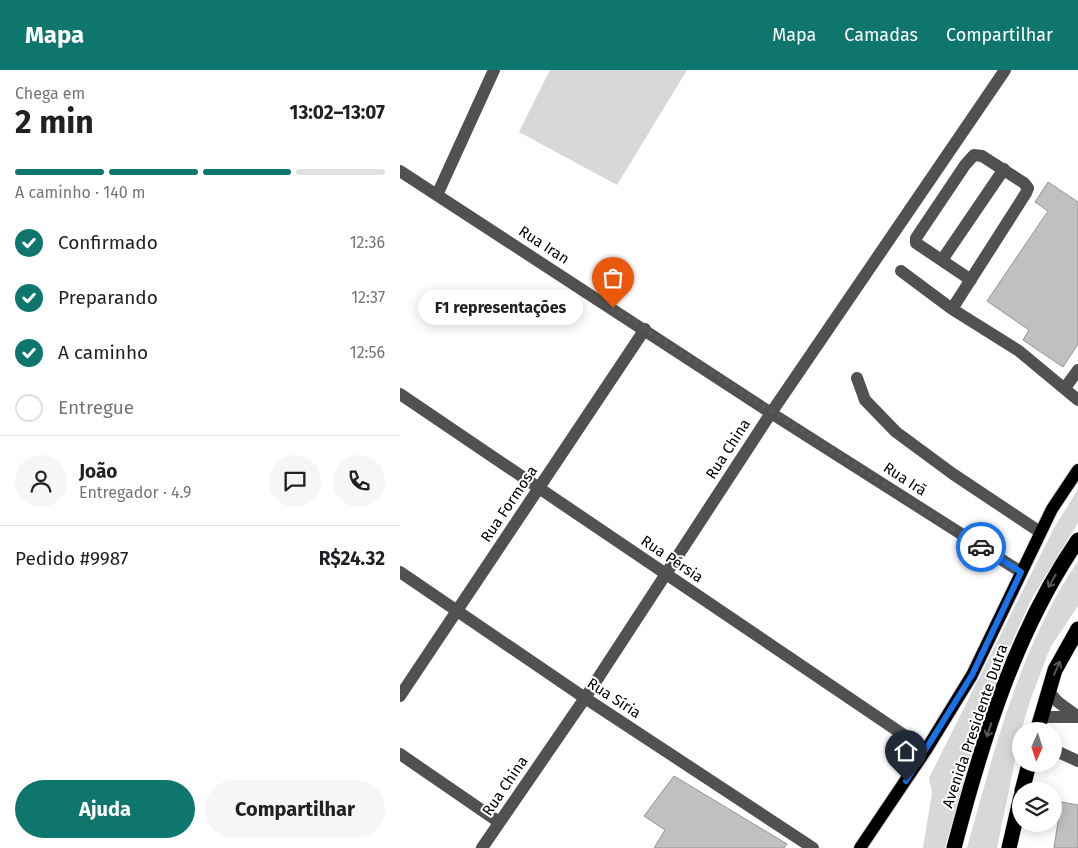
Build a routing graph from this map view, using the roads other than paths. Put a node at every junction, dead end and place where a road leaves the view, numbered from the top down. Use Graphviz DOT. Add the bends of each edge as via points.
graph roads {
  1 [pos="494,70"];
  2 [pos="1006,70"];
  3 [pos="1004,169"];
  4 [pos="400,171"];
  5 [pos="437,195"];
  6 [pos="942,260"];
  7 [pos="901,271"];
  8 [pos="971,280"];
  9 [pos="952,309"];
  10 [pos="645,329"];
  11 [pos="1078,370"];
  12 [pos="857,378"];
  13 [pos="1065,388"];
  14 [pos="400,394"];
  15 [pos="1078,400"];
  16 [pos="771,413"];
  17 [pos="1078,470"];
  18 [pos="540,488"];
  19 [pos="1040,532"];
  20 [pos="1078,540"];
  21 [pos="400,572"];
  22 [pos="1021,572"];
  23 [pos="665,575"];
  24 [pos="456,611"];
  25 [pos="1078,629"];
  26 [pos="1048,691"];
  27 [pos="400,696"];
  28 [pos="585,698"];
  29 [pos="1078,717"];
  30 [pos="1040,722"];
  31 [pos="1050,722"];
  32 [pos="926,750"];
  33 [pos="400,754"];
  34 [pos="1062,754"];
  35 [pos="1078,761"];
  36 [pos="499,822"];
  37 [pos="1013,832"];
  38 [pos="863,846"];
  39 [pos="482,848"];
  40 [pos="813,848"];
  41 [pos="954,848"];
  42 [pos="1009,848"];
  1 -- 5 [label="street"];
  2 -- 16 [label="street, Rua China"];
  3 -- 6 [label="street"];
  3 -- 6 [label="street" via="988,158 974,156 964,165 920,229 916,243"];
  3 -- 8 [label="street" via="1027,184 1028,188"];
  4 -- 5 [label="street, Rua Iran"];
  5 -- 10 [label="street, Rua Iran"];
  6 -- 8 [label="street"];
  7 -- 9 [label="street"];
  8 -- 9 [label="street"];
  9 -- 13 [label="street" via="1019,352"];
  10 -- 16 [label="street, Rua Iran"];
  10 -- 18 [label="street, Rua Formosa"];
  11 -- 13 [label="street"];
  12 -- 19 [label="street" via="865,400 896,432"];
  13 -- 15 [label="street"];
  14 -- 18 [label="street, Rua Pérsia"];
  16 -- 22 [label="street, Rua Irã"];
  16 -- 23 [label="street, Rua China"];
  17 -- 19 [label="main road"];
  18 -- 23 [label="street, Rua Pérsia"];
  18 -- 24 [label="street, Rua Formosa"];
  19 -- 22 [label="main road"];
  20 -- 41 [label="highway, Avenida Presidente Dutra, one-way" via="1040,601 1005,682 972,778"];
  21 -- 24 [label="street, Rua Síria"];
  22 -- 32 [label="main road" via="972,675"];
  23 -- 28 [label="street, Rua China"];
  23 -- 32 [label="street, Rua Pérsia"];
  24 -- 27 [label="street, Rua Formosa"];
  24 -- 28 [label="street, Rua Síria"];
  26 -- 25 [label="highway, one-way" via="1055,670"];
  26 -- 29 [label="street"];
  26 -- 30 [label="highway"];
  28 -- 36 [label="street, Rua China"];
  28 -- 40 [label="street, Rua Síria"];
  29 -- 31 [label="street"];
  32 -- 38 [label="main road"];
  33 -- 36 [label="street"];
  34 -- 35 [label="street"];
  36 -- 39 [label="street, Rua China"];
  37 -- 42 [label="highway"];
}
